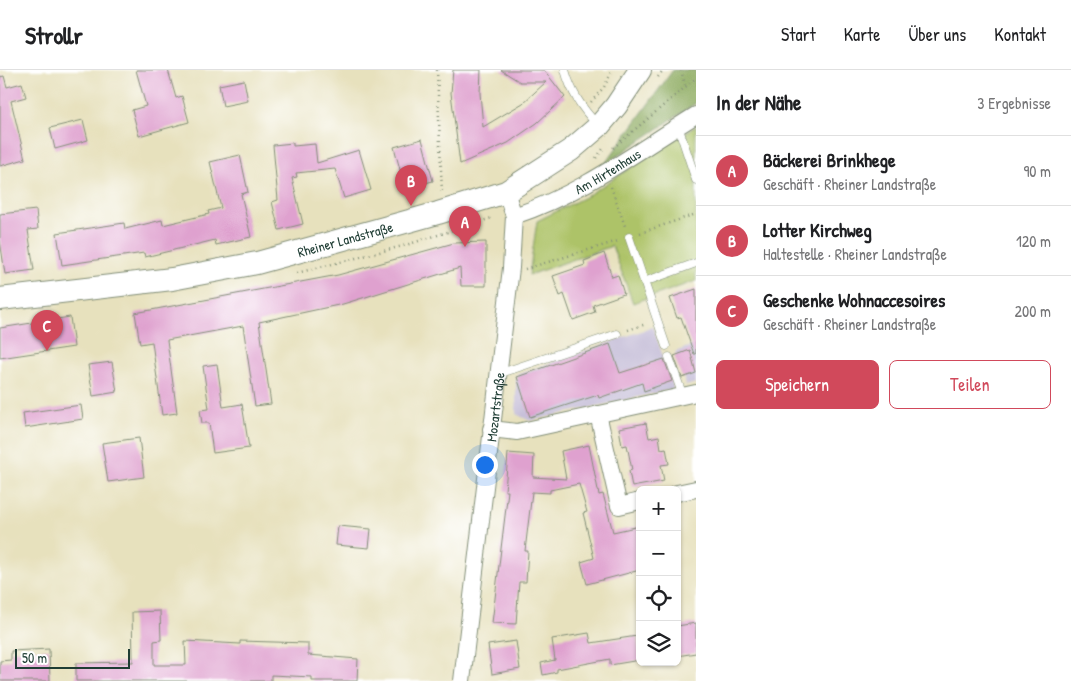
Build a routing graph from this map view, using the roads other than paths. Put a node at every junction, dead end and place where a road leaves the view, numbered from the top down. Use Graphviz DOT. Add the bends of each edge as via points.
graph roads {
  1 [pos="564,70"];
  2 [pos="640,70"];
  3 [pos="696,115"];
  4 [pos="591,118"];
  5 [pos="678,126"];
  6 [pos="696,180"];
  7 [pos="506,192"];
  8 [pos="514,216"];
  9 [pos="629,237"];
  10 [pos="696,263"];
  11 [pos="644,282"];
  12 [pos="0,299"];
  13 [pos="617,334"];
  14 [pos="666,346"];
  15 [pos="669,357"];
  16 [pos="498,374"];
  17 [pos="689,395"];
  18 [pos="598,414"];
  19 [pos="491,429"];
  20 [pos="696,489"];
  21 [pos="681,492"];
  22 [pos="636,502"];
  23 [pos="462,681"];
  1 -- 4 [label="lane" via="569,85"];
  2 -- 4 [label="street, Rheiner Landstraße" via="616,106"];
  3 -- 5 [label="street, Am Hirtenhaus"];
  4 -- 7 [label="street, Rheiner Landstraße" via="571,150"];
  5 -- 6 [label="lane"];
  5 -- 8 [label="street, Am Hirtenhaus" via="606,174 548,205"];
  7 -- 8 [label="street, Mozartstraße"];
  7 -- 12 [label="street, Rheiner Landstraße" via="257,263 172,279"];
  8 -- 16 [label="street, Mozartstraße"];
  9 -- 11 [label="lane"];
  10 -- 11 [label="lane"];
  11 -- 14 [label="lane"];
  13 -- 16 [label="lane"];
  15 -- 17 [label="lane"];
  16 -- 19 [label="street, Mozartstraße"];
  17 -- 18 [label="street"];
  18 -- 19 [label="street" via="517,432"];
  18 -- 22 [label="street" via="619,506"];
  19 -- 23 [label="street, Mozartstraße"];
  20 -- 21 [label="street"];
}
